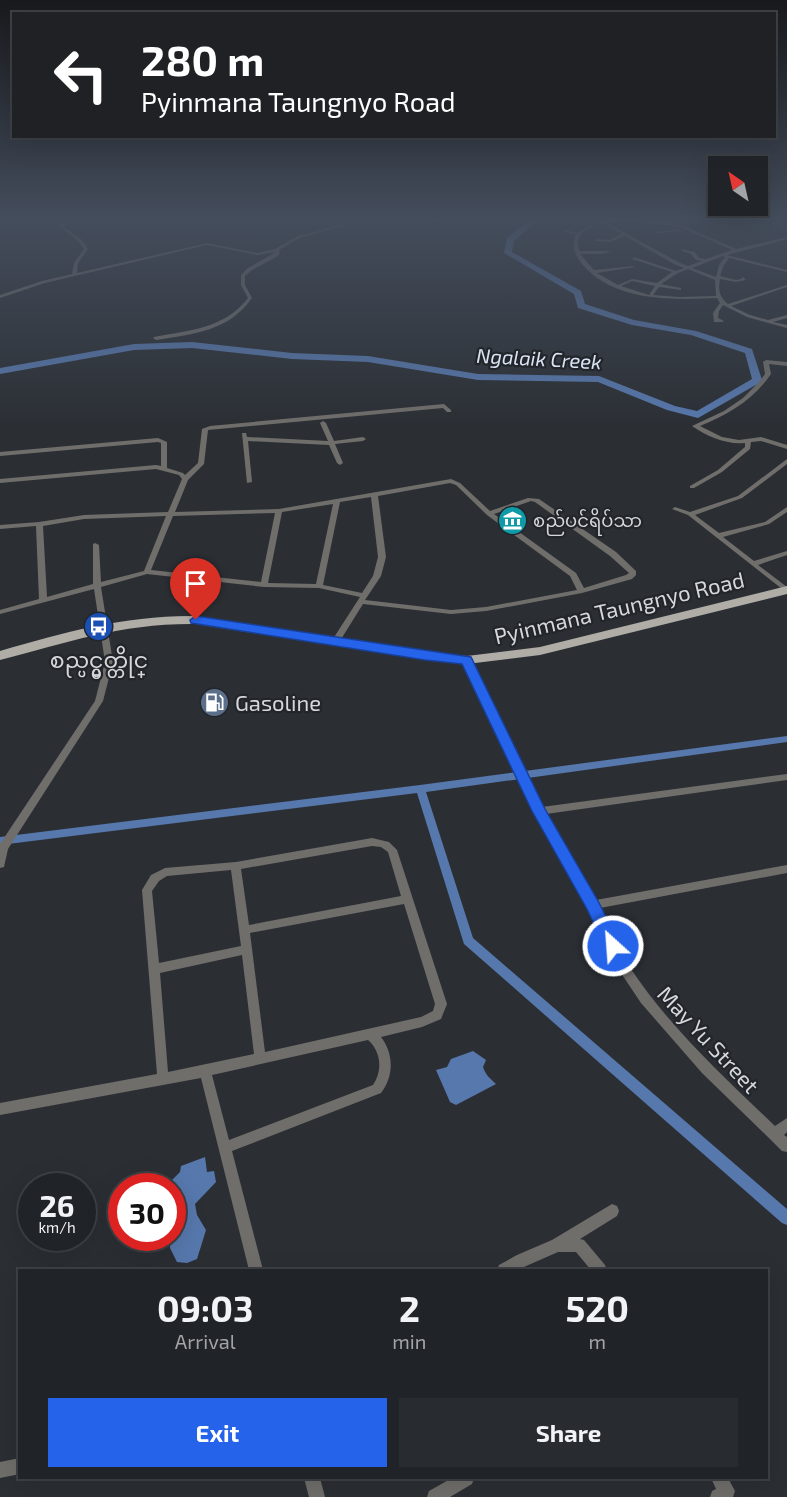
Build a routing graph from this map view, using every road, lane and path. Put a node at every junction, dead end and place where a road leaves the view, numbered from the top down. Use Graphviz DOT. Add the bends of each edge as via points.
graph roads {
  1 [pos="27,289"];
  2 [pos="245,289"];
  3 [pos="627,289"];
  4 [pos="655,289"];
  5 [pos="718,289"];
  6 [pos="776,289"];
  7 [pos="650,296"];
  8 [pos="0,297"];
  9 [pos="718,297"];
  10 [pos="725,304"];
  11 [pos="787,315"];
  12 [pos="722,321"];
  13 [pos="768,321"];
  14 [pos="787,327"];
  15 [pos="156,338"];
  16 [pos="787,364"];
  17 [pos="449,411"];
  18 [pos="323,423"];
  19 [pos="243,425"];
  20 [pos="245,439"];
  21 [pos="363,439"];
  22 [pos="748,442"];
  23 [pos="331,443"];
  24 [pos="787,447"];
  25 [pos="0,454"];
  26 [pos="787,461"];
  27 [pos="340,463"];
  28 [pos="164,469"];
  29 [pos="185,479"];
  30 [pos="0,481"];
  31 [pos="249,482"];
  32 [pos="692,487"];
  33 [pos="374,494"];
  34 [pos="337,501"];
  35 [pos="675,509"];
  36 [pos="787,509"];
  37 [pos="279,511"];
  38 [pos="173,514"];
  39 [pos="489,514"];
  40 [pos="690,514"];
  41 [pos="39,524"];
  42 [pos="0,527"];
  43 [pos="717,536"];
  44 [pos="95,545"];
  45 [pos="787,553"];
  46 [pos="753,564"];
  47 [pos="147,572"];
  48 [pos="264,585"];
  49 [pos="97,586"];
  50 [pos="320,586"];
  51 [pos="787,590"];
  52 [pos="582,591"];
  53 [pos="363,599"];
  54 [pos="43,601"];
  55 [pos="0,612"];
  56 [pos="102,626"];
  57 [pos="335,642"];
  58 [pos="0,656"];
  59 [pos="467,660"];
  60 [pos="787,777"];
  61 [pos="539,811"];
  62 [pos="0,864"];
  63 [pos="236,866"];
  64 [pos="787,869"];
  65 [pos="408,898"];
  66 [pos="593,906"];
  67 [pos="244,930"];
  68 [pos="247,949"];
  69 [pos="153,969"];
  70 [pos="370,1034"];
  71 [pos="260,1058"];
  72 [pos="205,1071"];
  73 [pos="163,1079"];
  74 [pos="0,1109"];
  75 [pos="787,1124"];
  76 [pos="774,1136"];
  77 [pos="787,1146"];
  78 [pos="224,1148"];
  79 [pos="612,1211"];
  80 [pos="558,1245"];
  81 [pos="256,1269"];
  82 [pos="506,1269"];
  83 [pos="599,1269"];
  84 [pos="18,1466"];
  85 [pos="0,1470"];
  86 [pos="312,1479"];
  87 [pos="464,1479"];
  88 [pos="317,1497"];
  89 [pos="435,1497"];
  1 -- 8 [label="street"];
  2 -- 15 [label="street" via="250,298 228,320"];
  3 -- 7 [label="street"];
  4 -- 7 [label="street"];
  5 -- 9 [label="street"];
  6 -- 10 [label="street"];
  7 -- 9 [label="street"];
  9 -- 10 [label="street"];
  10 -- 12 [label="street" via="718,306 714,317"];
  10 -- 13 [label="street"];
  11 -- 13 [label="street"];
  13 -- 14 [label="street"];
  16 -- 22 [label="street" via="766,362 768,374 761,387 716,418 695,426 720,438"];
  17 -- 19 [label="street" via="444,406"];
  18 -- 23 [label="street"];
  19 -- 20 [label="street"];
  19 -- 29 [label="street" via="205,429 201,464"];
  20 -- 23 [label="street"];
  20 -- 31 [label="street"];
  21 -- 23 [label="street"];
  22 -- 24 [label="street" via="760,439"];
  22 -- 32 [label="street" via="748,448 720,471"];
  23 -- 27 [label="street"];
  25 -- 28 [label="street" via="158,440 164,442"];
  26 -- 40 [label="street" via="740,497"];
  28 -- 29 [label="street"];
  28 -- 30 [label="street"];
  29 -- 38 [label="street"];
  33 -- 34 [label="street"];
  33 -- 39 [label="street" via="456,482"];
  33 -- 53 [label="street" via="382,557 377,576"];
  34 -- 37 [label="street"];
  34 -- 50 [label="street"];
  35 -- 40 [label="street"];
  36 -- 43 [label="street" via="767,523"];
  37 -- 38 [label="street"];
  37 -- 48 [label="street"];
  38 -- 41 [label="street" via="84,517"];
  38 -- 47 [label="street"];
  39 -- 52 [label="street" via="573,576"];
  39 -- 52 [label="street" via="537,500 633,571 629,576"];
  40 -- 43 [label="street"];
  41 -- 42 [label="street"];
  41 -- 54 [label="street"];
  43 -- 46 [label="street"];
  44 -- 49 [label="street"];
  45 -- 46 [label="street"];
  46 -- 51 [label="street"];
  47 -- 48 [label="street"];
  47 -- 49 [label="street"];
  48 -- 50 [label="street"];
  49 -- 54 [label="street"];
  49 -- 56 [label="street"];
  50 -- 53 [label="street"];
  51 -- 59 [label="main road, Pyinmana Taungnyo Road" via="540,651"];
  52 -- 53 [label="street" via="451,612"];
  53 -- 57 [label="street"];
  54 -- 55 [label="street"];
  56 -- 57 [label="main road, Pyinmana Taungnyo Road" via="160,618 196,620"];
  56 -- 58 [label="main road, Pyinmana Taungnyo Road"];
  56 -- 62 [label="street" via="109,662 99,702 3,848"];
  57 -- 59 [label="main road, Pyinmana Taungnyo Road"];
  59 -- 61 [label="street, May Yu Street"];
  60 -- 61 [label="street"];
  61 -- 66 [label="street, May Yu Street"];
  63 -- 65 [label="street" via="380,842 392,850"];
  63 -- 67 [label="street"];
  63 -- 69 [label="street" via="165,872 150,884 147,890"];
  64 -- 66 [label="street"];
  65 -- 67 [label="street"];
  65 -- 70 [label="street" via="441,1004 437,1015 422,1022"];
  66 -- 76 [label="street, May Yu Street" via="623,967 645,999 706,1069"];
  67 -- 68 [label="street"];
  68 -- 69 [label="street"];
  68 -- 71 [label="street"];
  69 -- 73 [label="street"];
  70 -- 71 [label="street"];
  70 -- 78 [label="street" via="380,1041 386,1074 377,1089"];
  71 -- 72 [label="street"];
  72 -- 73 [label="street"];
  72 -- 78 [label="street"];
  73 -- 74 [label="street"];
  75 -- 76 [label="street"];
  76 -- 77 [label="street, May Yu Street"];
  78 -- 81 [label="street"];
  79 -- 80 [label="street"];
  80 -- 82 [label="street"];
  80 -- 83 [label="street" via="579,1245"];
  84 -- 85 [label="street"];
  86 -- 88 [label="street"];
  87 -- 89 [label="street"];
}
